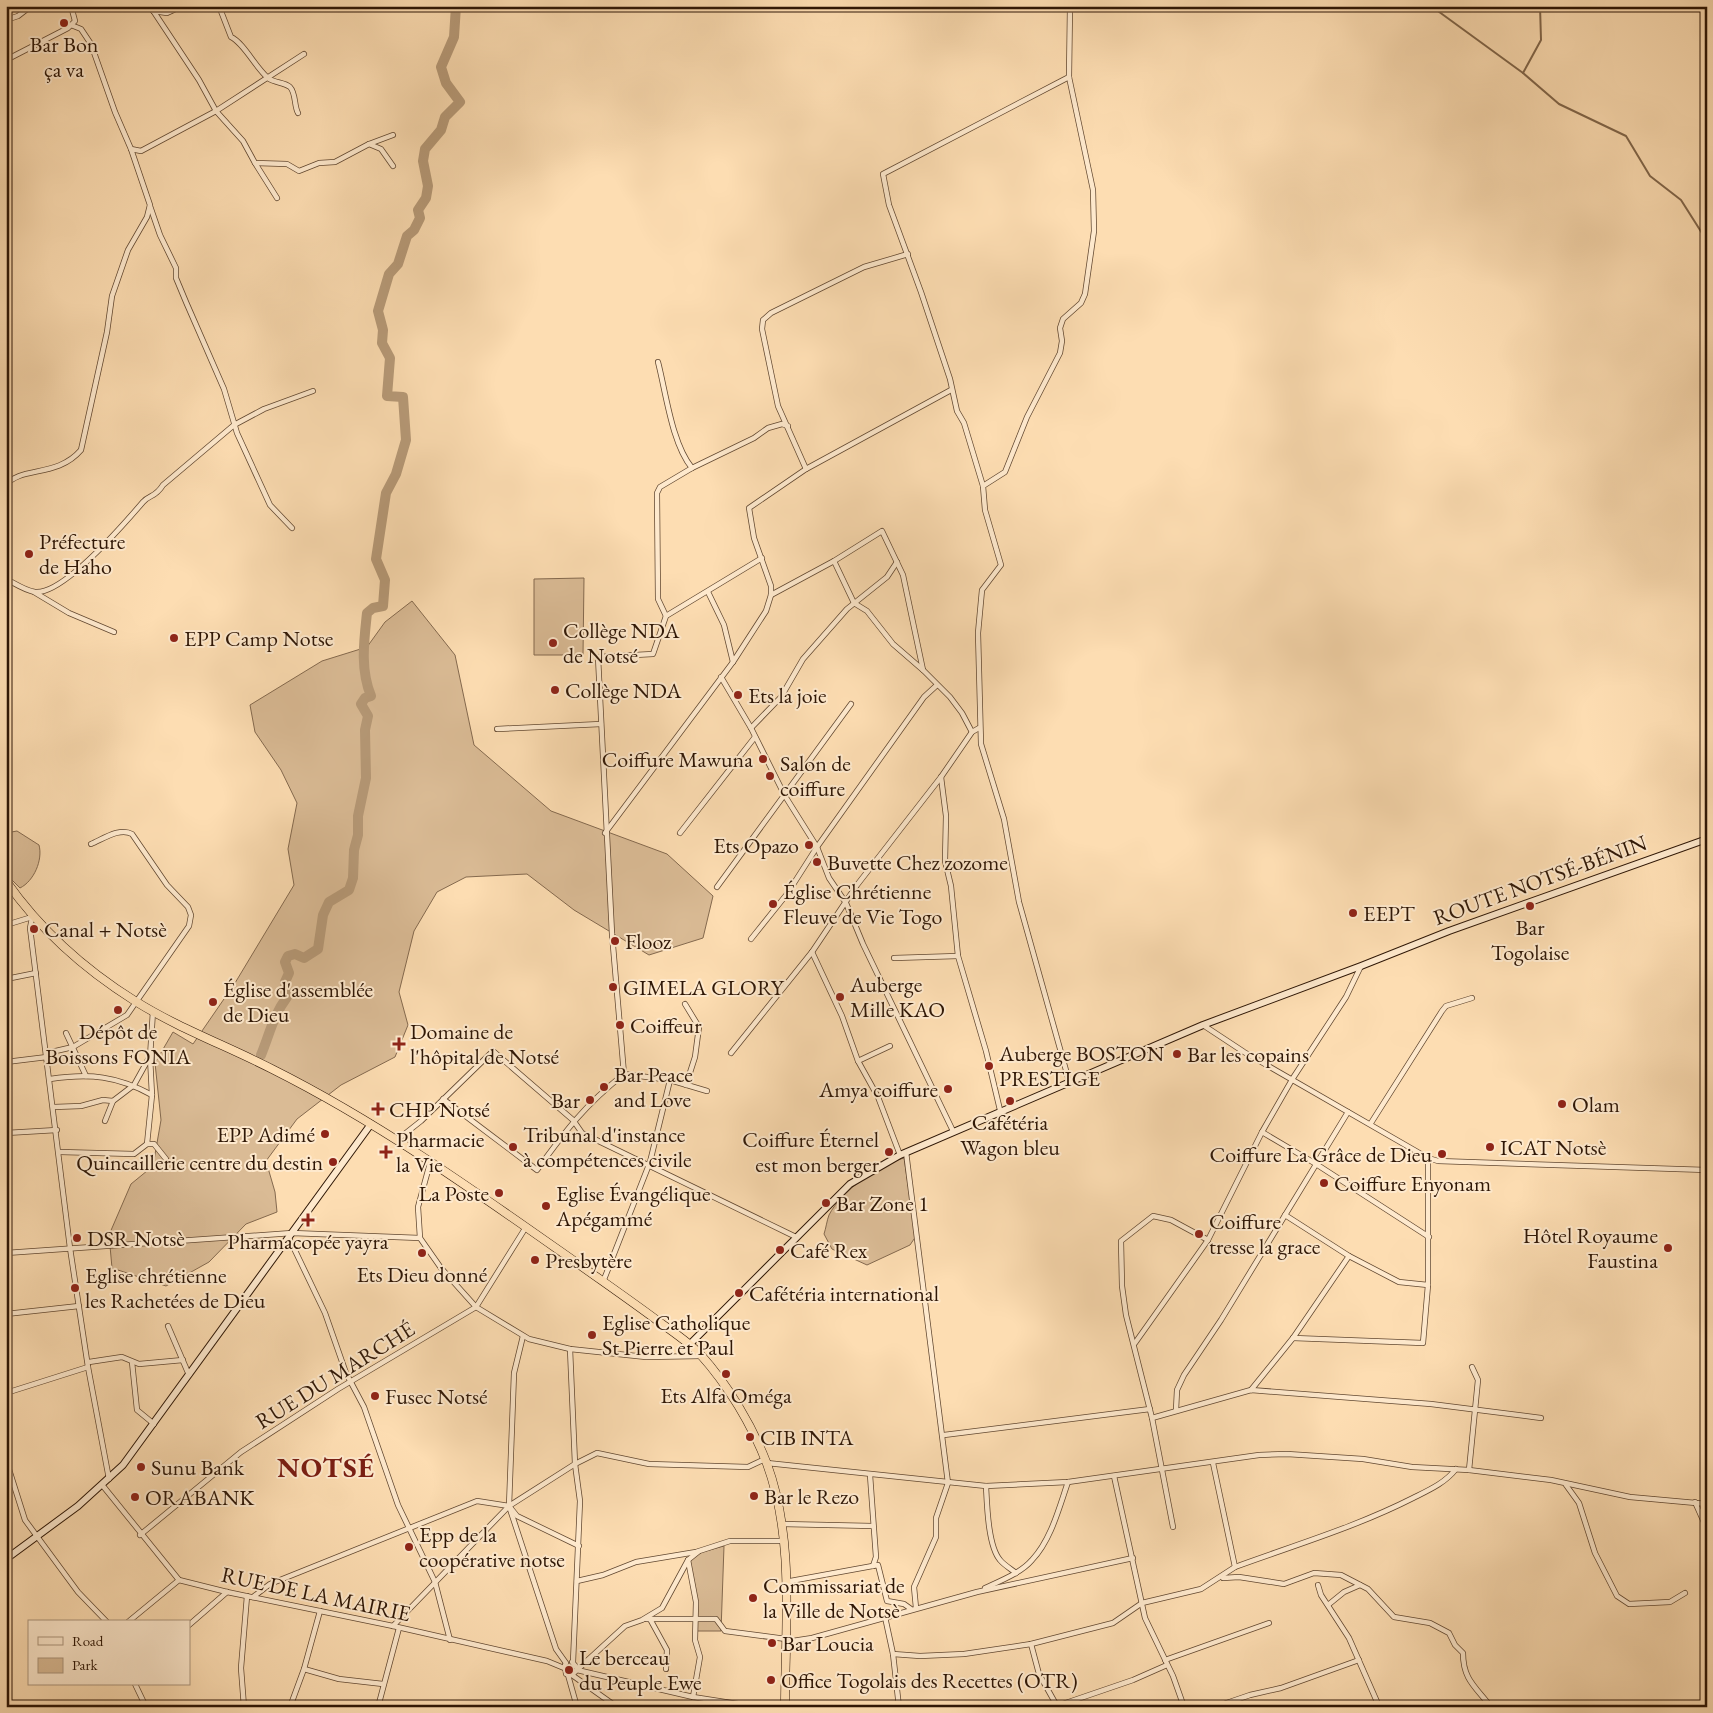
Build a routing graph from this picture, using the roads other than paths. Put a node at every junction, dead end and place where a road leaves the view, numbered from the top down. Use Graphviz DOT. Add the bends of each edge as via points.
graph roads {
  1 [pos="31,6"];
  2 [pos="71,6"];
  3 [pos="182,6"];
  4 [pos="219,6"];
  5 [pos="1070,6"];
  6 [pos="151,9"];
  7 [pos="6,20"];
  8 [pos="71,24"];
  9 [pos="304,54"];
  10 [pos="6,60"];
  11 [pos="267,77"];
  12 [pos="1069,77"];
  13 [pos="216,112"];
  14 [pos="298,113"];
  15 [pos="393,135"];
  16 [pos="369,144"];
  17 [pos="132,149"];
  18 [pos="255,163"];
  19 [pos="393,166"];
  20 [pos="277,198"];
  21 [pos="150,205"];
  22 [pos="908,254"];
  23 [pos="658,362"];
  24 [pos="951,390"];
  25 [pos="313,391"];
  26 [pos="234,425"];
  27 [pos="788,426"];
  28 [pos="692,468"];
  29 [pos="806,469"];
  30 [pos="6,485"];
  31 [pos="984,486"];
  32 [pos="292,528"];
  33 [pos="762,558"];
  34 [pos="834,562"];
  35 [pos="897,562"];
  36 [pos="6,579"];
  37 [pos="34,592"];
  38 [pos="708,592"];
  39 [pos="771,595"];
  40 [pos="854,603"];
  41 [pos="666,616"];
  42 [pos="114,632"];
  43 [pos="733,662"];
  44 [pos="923,670"];
  45 [pos="721,677"];
  46 [pos="937,685"];
  47 [pos="851,704"];
  48 [pos="601,724"];
  49 [pos="751,728"];
  50 [pos="979,728"];
  51 [pos="497,729"];
  52 [pos="972,732"];
  53 [pos="755,737"];
  54 [pos="941,777"];
  55 [pos="785,796"];
  56 [pos="605,833"];
  57 [pos="680,833"];
  58 [pos="1707,839"];
  59 [pos="91,844"];
  60 [pos="817,847"];
  61 [pos="6,881"];
  62 [pos="717,887"];
  63 [pos="846,904"];
  64 [pos="33,917"];
  65 [pos="6,925"];
  66 [pos="751,939"];
  67 [pos="812,952"];
  68 [pos="958,956"];
  69 [pos="894,958"];
  70 [pos="1361,966"];
  71 [pos="36,973"];
  72 [pos="6,979"];
  73 [pos="1472,998"];
  74 [pos="135,1002"];
  75 [pos="684,1004"];
  76 [pos="153,1011"];
  77 [pos="1203,1025"];
  78 [pos="66,1033"];
  79 [pos="890,1046"];
  80 [pos="73,1047"];
  81 [pos="731,1053"];
  82 [pos="47,1055"];
  83 [pos="150,1057"];
  84 [pos="6,1062"];
  85 [pos="858,1062"];
  86 [pos="624,1074"];
  87 [pos="86,1076"];
  88 [pos="1293,1078"];
  89 [pos="50,1079"];
  90 [pos="670,1080"];
  91 [pos="1069,1081"];
  92 [pos="134,1085"];
  93 [pos="686,1085"];
  94 [pos="707,1092"];
  95 [pos="152,1095"];
  96 [pos="443,1099"];
  97 [pos="113,1100"];
  98 [pos="54,1107"];
  99 [pos="1000,1110"];
  100 [pos="1348,1112"];
  101 [pos="573,1120"];
  102 [pos="105,1121"];
  103 [pos="1371,1123"];
  104 [pos="371,1124"];
  105 [pos="57,1130"];
  106 [pos="953,1130"];
  107 [pos="1262,1132"];
  108 [pos="6,1133"];
  109 [pos="397,1140"];
  110 [pos="147,1144"];
  111 [pos="60,1152"];
  112 [pos="903,1153"];
  113 [pos="1428,1158"];
  114 [pos="166,1159"];
  115 [pos="430,1163"];
  116 [pos="1316,1164"];
  117 [pos="648,1166"];
  118 [pos="1707,1170"];
  119 [pos="1285,1215"];
  120 [pos="526,1227"];
  121 [pos="290,1236"];
  122 [pos="796,1237"];
  123 [pos="1429,1237"];
  124 [pos="420,1238"];
  125 [pos="1208,1240"];
  126 [pos="70,1248"];
  127 [pos="6,1253"];
  128 [pos="1350,1256"];
  129 [pos="603,1282"];
  130 [pos="1428,1285"];
  131 [pos="79,1306"];
  132 [pos="476,1307"];
  133 [pos="6,1314"];
  134 [pos="168,1326"];
  135 [pos="523,1336"];
  136 [pos="1292,1338"];
  137 [pos="1135,1343"];
  138 [pos="690,1344"];
  139 [pos="570,1349"];
  140 [pos="702,1356"];
  141 [pos="183,1360"];
  142 [pos="132,1362"];
  143 [pos="88,1364"];
  144 [pos="1472,1366"];
  145 [pos="189,1374"];
  146 [pos="351,1383"];
  147 [pos="1251,1390"];
  148 [pos="6,1393"];
  149 [pos="1150,1409"];
  150 [pos="1176,1410"];
  151 [pos="1474,1410"];
  152 [pos="1152,1418"];
  153 [pos="1541,1418"];
  154 [pos="154,1424"];
  155 [pos="944,1436"];
  156 [pos="6,1460"];
  157 [pos="766,1461"];
  158 [pos="1212,1463"];
  159 [pos="575,1464"];
  160 [pos="1160,1469"];
  161 [pos="1456,1469"];
  162 [pos="1469,1470"];
  163 [pos="870,1475"];
  164 [pos="1114,1476"];
  165 [pos="109,1480"];
  166 [pos="1068,1482"];
  167 [pos="948,1483"];
  168 [pos="1565,1484"];
  169 [pos="103,1486"];
  170 [pos="986,1486"];
  171 [pos="1695,1502"];
  172 [pos="1707,1504"];
  173 [pos="509,1506"];
  174 [pos="782,1524"];
  175 [pos="873,1526"];
  176 [pos="410,1527"];
  177 [pos="1173,1527"];
  178 [pos="1707,1529"];
  179 [pos="140,1535"];
  180 [pos="36,1536"];
  181 [pos="784,1542"];
  182 [pos="579,1546"];
  183 [pos="702,1550"];
  184 [pos="1132,1558"];
  185 [pos="6,1559"];
  186 [pos="688,1560"];
  187 [pos="873,1566"];
  188 [pos="1235,1567"];
  189 [pos="1016,1572"];
  190 [pos="179,1580"];
  191 [pos="1217,1580"];
  192 [pos="577,1581"];
  193 [pos="435,1582"];
  194 [pos="785,1582"];
  195 [pos="1318,1585"];
  196 [pos="1360,1585"];
  197 [pos="227,1592"];
  198 [pos="977,1592"];
  199 [pos="1685,1593"];
  200 [pos="250,1597"];
  201 [pos="1142,1603"];
  202 [pos="1328,1605"];
  203 [pos="913,1609"];
  204 [pos="320,1611"];
  205 [pos="885,1617"];
  206 [pos="650,1619"];
  207 [pos="695,1619"];
  208 [pos="105,1620"];
  209 [pos="130,1620"];
  210 [pos="642,1620"];
  211 [pos="1269,1623"];
  212 [pos="190,1625"];
  213 [pos="396,1627"];
  214 [pos="450,1640"];
  215 [pos="786,1640"];
  216 [pos="1031,1644"];
  217 [pos="893,1654"];
  218 [pos="1165,1660"];
  219 [pos="1359,1660"];
  220 [pos="573,1662"];
  221 [pos="1167,1665"];
  222 [pos="565,1666"];
  223 [pos="304,1669"];
  224 [pos="578,1669"];
  225 [pos="666,1669"];
  226 [pos="570,1675"];
  227 [pos="383,1684"];
  228 [pos="136,1686"];
  229 [pos="693,1697"];
  230 [pos="146,1707"];
  231 [pos="244,1707"];
  232 [pos="290,1707"];
  233 [pos="378,1707"];
  234 [pos="577,1707"];
  235 [pos="617,1707"];
  236 [pos="757,1707"];
  237 [pos="784,1707"];
  238 [pos="899,1707"];
  239 [pos="1184,1707"];
  240 [pos="1215,1707"];
  241 [pos="1382,1707"];
  242 [pos="1491,1707"];
  1 -- 7 [label="street"];
  2 -- 8 [label="street" via="75,21"];
  3 -- 6 [label="street" via="168,13"];
  4 -- 11 [label="street" via="231,37"];
  5 -- 12 [label="street"];
  6 -- 13 [label="street" via="199,80"];
  8 -- 10 [label="street"];
  8 -- 17 [label="street" via="81,29 91,44"];
  9 -- 11 [label="street"];
  11 -- 13 [label="street"];
  11 -- 14 [label="street" via="290,87"];
  12 -- 22 [label="street" via="883,174 889,205"];
  12 -- 31 [label="street" via="1095,203 1089,277 1080,303 1063,319 1060,353 1027,417 1005,472"];
  13 -- 17 [label="street" via="141,151"];
  13 -- 18 [label="street" via="243,141"];
  15 -- 16 [label="street"];
  16 -- 18 [label="street" via="335,162 319,163 299,172 288,164"];
  16 -- 19 [label="street" via="381,149"];
  17 -- 21 [label="street"];
  18 -- 20 [label="street"];
  21 -- 26 [label="street" via="176,268 176,278 224,389"];
  21 -- 30 [label="street" via="147,217 128,250 112,296 81,450 72,462 19,476"];
  22 -- 24 [label="street"];
  22 -- 27 [label="street" via="864,267 763,320 775,393"];
  23 -- 28 [label="street" via="683,455"];
  24 -- 29 [label="street"];
  24 -- 31 [label="street"];
  25 -- 26 [label="street" via="264,409"];
  26 -- 32 [label="street" via="270,505"];
  26 -- 37 [label="street" via="163,485 158,494 145,500 77,571 47,590"];
  27 -- 28 [label="street" via="775,425"];
  27 -- 29 [label="street"];
  28 -- 41 [label="street" via="657,493 658,599"];
  29 -- 33 [label="street" via="749,508 754,538"];
  31 -- 50 [label="street" via="985,510 1001,565 982,590 978,633"];
  33 -- 38 [label="street"];
  33 -- 39 [label="street"];
  34 -- 35 [label="street" via="882,531"];
  34 -- 39 [label="street"];
  34 -- 40 [label="street"];
  35 -- 40 [label="street" via="887,576"];
  35 -- 44 [label="street" via="903,575"];
  36 -- 37 [label="street"];
  37 -- 42 [label="street" via="69,613"];
  38 -- 41 [label="street"];
  38 -- 43 [label="street" via="724,625"];
  39 -- 43 [label="street" via="766,611"];
  40 -- 44 [label="street" via="868,612 893,644"];
  40 -- 49 [label="street" via="803,659 781,697"];
  41 -- 48 [label="street" via="653,654 598,657"];
  43 -- 45 [label="street"];
  44 -- 46 [label="street"];
  45 -- 49 [label="street"];
  45 -- 56 [label="street"];
  46 -- 52 [label="street" via="962,713"];
  46 -- 60 [label="street" via="924,698"];
  47 -- 55 [label="street"];
  48 -- 51 [label="street"];
  48 -- 56 [label="street"];
  49 -- 53 [label="street"];
  50 -- 52 [label="street"];
  50 -- 91 [label="street" via="1004,819 1019,902"];
  52 -- 54 [label="street"];
  53 -- 55 [label="street"];
  53 -- 57 [label="street"];
  54 -- 63 [label="street" via="857,885"];
  54 -- 68 [label="street" via="946,816 945,861 951,886"];
  55 -- 60 [label="street"];
  55 -- 62 [label="street"];
  56 -- 86 [label="street"];
  58 -- 70 [label="main road, ROUTE NOTSÉ-BÉNIN" via="1449,931"];
  59 -- 74 [label="street" via="117,833 132,834 191,915 190,926"];
  60 -- 63 [label="street" via="829,878"];
  60 -- 66 [label="street" via="787,894"];
  61 -- 64 [label="highway"];
  63 -- 67 [label="street"];
  63 -- 106 [label="street"];
  64 -- 65 [label="street"];
  64 -- 71 [label="street" via="30,928"];
  64 -- 74 [label="highway" via="72,957"];
  67 -- 81 [label="street"];
  67 -- 85 [label="street" via="842,1016"];
  68 -- 69 [label="street"];
  68 -- 99 [label="street"];
  70 -- 77 [label="main road, ROUTE NOTSÉ-BÉNIN"];
  70 -- 88 [label="street" via="1346,997"];
  71 -- 72 [label="street"];
  71 -- 82 [label="street"];
  73 -- 103 [label="street" via="1446,1006"];
  74 -- 76 [label="highway"];
  74 -- 80 [label="street" via="127,1015"];
  75 -- 93 [label="street" via="699,1027"];
  76 -- 83 [label="street"];
  76 -- 104 [label="highway" via="300,1083"];
  77 -- 88 [label="street"];
  77 -- 91 [label="main road, ROUTE NOTSÉ-BÉNIN"];
  78 -- 80 [label="street"];
  79 -- 85 [label="street"];
  80 -- 82 [label="street"];
  80 -- 87 [label="street"];
  82 -- 84 [label="street"];
  82 -- 89 [label="street"];
  83 -- 92 [label="street"];
  83 -- 95 [label="street"];
  85 -- 112 [label="street"];
  86 -- 90 [label="street"];
  86 -- 101 [label="street"];
  87 -- 89 [label="street"];
  87 -- 92 [label="street" via="103,1076"];
  88 -- 100 [label="street"];
  88 -- 107 [label="street"];
  89 -- 98 [label="street"];
  90 -- 93 [label="street"];
  90 -- 117 [label="street"];
  91 -- 99 [label="main road, ROUTE NOTSÉ-BÉNIN"];
  92 -- 95 [label="street"];
  92 -- 97 [label="street"];
  93 -- 94 [label="street"];
  95 -- 110 [label="street"];
  96 -- 101 [label="street" via="493,1051"];
  96 -- 101 [label="street" via="537,1170"];
  96 -- 109 [label="street"];
  97 -- 98 [label="street"];
  97 -- 102 [label="street"];
  98 -- 105 [label="street"];
  99 -- 106 [label="main road, ROUTE NOTSÉ-BÉNIN"];
  100 -- 103 [label="street"];
  100 -- 116 [label="street"];
  101 -- 117 [label="street" via="582,1133"];
  103 -- 113 [label="street"];
  104 -- 109 [label="highway"];
  104 -- 121 [label="main road"];
  105 -- 108 [label="street"];
  105 -- 111 [label="street"];
  106 -- 112 [label="main road, ROUTE NOTSÉ-BÉNIN"];
  107 -- 116 [label="street"];
  107 -- 125 [label="street"];
  109 -- 115 [label="highway"];
  110 -- 111 [label="street" via="134,1154"];
  110 -- 114 [label="street" via="154,1144"];
  111 -- 126 [label="street"];
  112 -- 122 [label="main road, ROUTE NOTSÉ-BÉNIN" via="850,1184"];
  112 -- 155 [label="street"];
  113 -- 118 [label="street" via="1438,1161"];
  113 -- 123 [label="street"];
  115 -- 120 [label="highway"];
  115 -- 124 [label="street" via="418,1207"];
  116 -- 119 [label="street"];
  116 -- 123 [label="street"];
  117 -- 122 [label="street"];
  117 -- 129 [label="street"];
  119 -- 128 [label="street"];
  119 -- 150 [label="street" via="1184,1375 1177,1390"];
  120 -- 129 [label="highway"];
  120 -- 132 [label="street, RUE DU MARCHÉ"];
  121 -- 124 [label="street"];
  121 -- 126 [label="street"];
  121 -- 145 [label="main road"];
  121 -- 146 [label="street" via="325,1313"];
  122 -- 138 [label="main road, ROUTE NOTSÉ-BÉNIN"];
  123 -- 130 [label="street"];
  124 -- 132 [label="street" via="441,1268"];
  125 -- 137 [label="street"];
  125 -- 137 [label="street" via="1171,1220 1153,1216 1121,1242 1126,1315"];
  126 -- 127 [label="street"];
  126 -- 131 [label="street"];
  128 -- 130 [label="street" via="1399,1282"];
  128 -- 136 [label="street"];
  129 -- 138 [label="highway"];
  130 -- 136 [label="street" via="1423,1343"];
  131 -- 133 [label="street"];
  131 -- 143 [label="street"];
  132 -- 135 [label="street"];
  132 -- 146 [label="street, RUE DU MARCHÉ"];
  134 -- 141 [label="street"];
  135 -- 139 [label="street"];
  135 -- 173 [label="street" via="514,1373"];
  136 -- 147 [label="street"];
  137 -- 149 [label="street"];
  138 -- 140 [label="highway"];
  139 -- 140 [label="street" via="646,1358"];
  139 -- 159 [label="street"];
  140 -- 157 [label="highway" via="740,1410"];
  141 -- 142 [label="street"];
  141 -- 145 [label="street"];
  142 -- 143 [label="street" via="122,1358"];
  142 -- 154 [label="street" via="137,1410"];
  143 -- 148 [label="street"];
  143 -- 165 [label="street"];
  144 -- 151 [label="street" via="1478,1380"];
  145 -- 154 [label="main road"];
  146 -- 176 [label="street" via="364,1408 398,1505"];
  146 -- 179 [label="street, RUE DU MARCHÉ" via="240,1452"];
  147 -- 150 [label="street"];
  147 -- 151 [label="street"];
  149 -- 152 [label="street"];
  149 -- 155 [label="street"];
  150 -- 152 [label="street"];
  151 -- 153 [label="street"];
  151 -- 162 [label="street"];
  152 -- 160 [label="street"];
  154 -- 165 [label="main road"];
  155 -- 167 [label="street"];
  156 -- 180 [label="street" via="25,1520"];
  157 -- 159 [label="street" via="748,1467 649,1464 597,1453"];
  157 -- 163 [label="street"];
  157 -- 174 [label="highway"];
  158 -- 160 [label="street"];
  158 -- 161 [label="street" via="1287,1454"];
  158 -- 188 [label="street"];
  159 -- 173 [label="street"];
  159 -- 182 [label="street" via="580,1501"];
  160 -- 164 [label="street"];
  160 -- 177 [label="street"];
  161 -- 162 [label="street"];
  161 -- 188 [label="street" via="1448,1479 1401,1504"];
  162 -- 168 [label="street"];
  163 -- 167 [label="street"];
  163 -- 175 [label="street"];
  164 -- 166 [label="street"];
  164 -- 184 [label="street"];
  165 -- 169 [label="main road"];
  166 -- 170 [label="street"];
  166 -- 189 [label="street" via="1051,1530 1032,1561"];
  167 -- 170 [label="street"];
  167 -- 203 [label="street" via="936,1518 936,1537 914,1587"];
  168 -- 171 [label="street" via="1630,1498"];
  168 -- 199 [label="street" via="1576,1496 1595,1553 1622,1601 1629,1604 1670,1602"];
  169 -- 179 [label="street"];
  169 -- 180 [label="main road"];
  170 -- 189 [label="street" via="996,1553 1000,1561"];
  171 -- 172 [label="street"];
  171 -- 178 [label="street"];
  173 -- 176 [label="street" via="477,1501"];
  173 -- 182 [label="street" via="517,1516"];
  173 -- 193 [label="street"];
  173 -- 222 [label="street" via="556,1649"];
  174 -- 175 [label="street"];
  174 -- 181 [label="highway"];
  175 -- 187 [label="street" via="876,1557"];
  176 -- 193 [label="street"];
  176 -- 200 [label="street" via="270,1584"];
  179 -- 190 [label="street"];
  180 -- 185 [label="main road"];
  180 -- 208 [label="street" via="78,1592"];
  181 -- 183 [label="street" via="730,1540"];
  181 -- 194 [label="highway"];
  182 -- 192 [label="street"];
  183 -- 186 [label="street"];
  183 -- 192 [label="street" via="636,1562"];
  184 -- 198 [label="street"];
  184 -- 201 [label="street"];
  186 -- 207 [label="street" via="696,1602"];
  186 -- 210 [label="street" via="662,1608"];
  187 -- 194 [label="street"];
  187 -- 203 [label="street" via="878,1565 880,1569 887,1601"];
  188 -- 191 [label="street"];
  189 -- 198 [label="street"];
  190 -- 197 [label="street, RUE DE LA MAIRIE"];
  190 -- 209 [label="street"];
  191 -- 196 [label="street" via="1238,1577 1284,1584 1314,1573 1341,1575"];
  191 -- 201 [label="street" via="1184,1594"];
  192 -- 220 [label="street"];
  193 -- 213 [label="street"];
  193 -- 214 [label="street"];
  194 -- 215 [label="highway"];
  195 -- 202 [label="street"];
  196 -- 202 [label="street" via="1344,1592"];
  196 -- 242 [label="street" via="1368,1589 1394,1617 1430,1622 1449,1633 1455,1646 1463,1653 1464,1671"];
  197 -- 200 [label="street, RUE DE LA MAIRIE"];
  197 -- 212 [label="street"];
  198 -- 203 [label="street"];
  200 -- 204 [label="street, RUE DE LA MAIRIE"];
  200 -- 231 [label="street" via="241,1668"];
  201 -- 216 [label="street" via="1113,1623"];
  201 -- 218 [label="street" via="1145,1618"];
  202 -- 219 [label="street"];
  203 -- 205 [label="street"];
  204 -- 213 [label="street, RUE DE LA MAIRIE"];
  204 -- 223 [label="street"];
  205 -- 215 [label="street" via="812,1638"];
  205 -- 217 [label="street"];
  206 -- 207 [label="street"];
  206 -- 210 [label="street"];
  206 -- 225 [label="street" via="668,1650"];
  207 -- 215 [label="street" via="716,1619 725,1631"];
  207 -- 229 [label="street" via="695,1640 700,1657"];
  210 -- 224 [label="street" via="625,1626"];
  211 -- 218 [label="street"];
  213 -- 214 [label="street, RUE DE LA MAIRIE"];
  213 -- 227 [label="street"];
  214 -- 222 [label="street, RUE DE LA MAIRIE"];
  215 -- 237 [label="highway"];
  216 -- 217 [label="street" via="964,1654"];
  216 -- 221 [label="street" via="1039,1674 1058,1706"];
  217 -- 238 [label="street"];
  218 -- 221 [label="street"];
  219 -- 240 [label="street"];
  219 -- 241 [label="street"];
  220 -- 222 [label="street"];
  220 -- 224 [label="street"];
  221 -- 239 [label="street"];
  222 -- 226 [label="street"];
  223 -- 227 [label="street" via="338,1679"];
  223 -- 232 [label="street"];
  224 -- 226 [label="street"];
  224 -- 229 [label="street"];
  226 -- 234 [label="street"];
  226 -- 235 [label="street"];
  227 -- 233 [label="street"];
  228 -- 230 [label="street"];
  229 -- 236 [label="street"];
}
